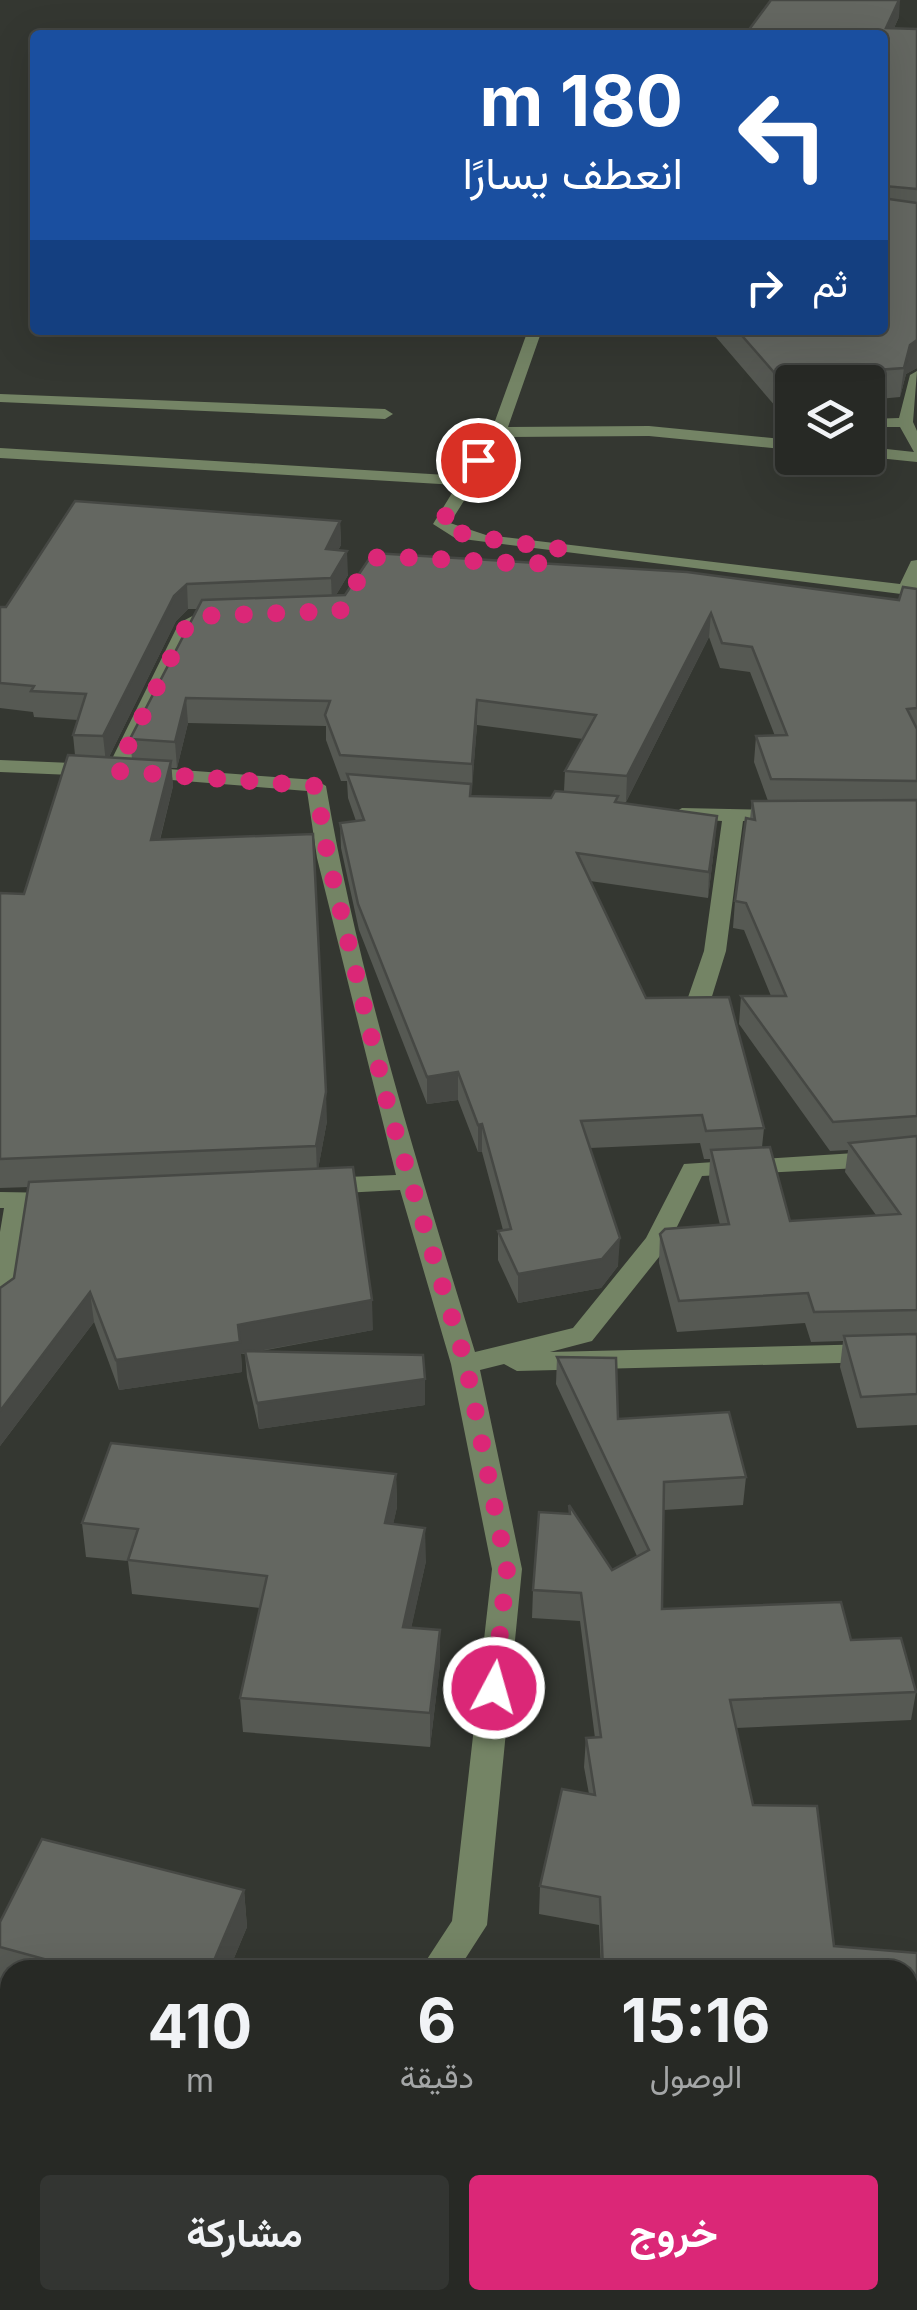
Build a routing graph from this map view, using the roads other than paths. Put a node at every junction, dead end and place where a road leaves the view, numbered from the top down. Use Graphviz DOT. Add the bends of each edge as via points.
graph roads {
  1 [pos="533,335"];
  2 [pos="917,376"];
  3 [pos="0,398"];
  4 [pos="385,414"];
  5 [pos="905,422"];
  6 [pos="885,423"];
  7 [pos="775,427"];
  8 [pos="649,431"];
  9 [pos="499,432"];
  10 [pos="775,443"];
  11 [pos="917,448"];
  12 [pos="0,452"];
  13 [pos="885,454"];
  14 [pos="917,457"];
  15 [pos="464,481"];
  16 [pos="562,549"];
  17 [pos="495,562"];
  18 [pos="917,565"];
  19 [pos="911,591"];
  20 [pos="252,614"];
  21 [pos="0,766"];
  22 [pos="116,771"];
  23 [pos="658,814"];
  24 [pos="733,816"];
  25 [pos="807,816"];
  26 [pos="697,1006"];
  27 [pos="917,1157"];
  28 [pos="408,1182"];
  29 [pos="291,1188"];
  30 [pos="76,1200"];
  31 [pos="9,1202"];
  32 [pos="0,1307"];
  33 [pos="917,1352"];
  34 [pos="466,1364"];
  35 [pos="445,1960"];
  1 -- 9 [label="street"];
  2 -- 5 [label="street"];
  3 -- 4 [label="street"];
  5 -- 6 [label="street"];
  5 -- 11 [label="street"];
  7 -- 8 [label="street"];
  8 -- 9 [label="street"];
  8 -- 10 [label="street"];
  9 -- 15 [label="street"];
  12 -- 15 [label="street"];
  13 -- 14 [label="street"];
  15 -- 16 [label="street" via="441,524 448,530"];
  16 -- 17 [label="street" via="543,563"];
  16 -- 19 [label="street"];
  18 -- 19 [label="street"];
  20 -- 22 [label="street" via="204,614 188,623"];
  21 -- 22 [label="street"];
  22 -- 28 [label="street" via="324,787 328,858"];
  23 -- 24 [label="street"];
  24 -- 25 [label="street"];
  24 -- 26 [label="street" via="716,951"];
  27 -- 34 [label="street" via="693,1169 658,1241 582,1336"];
  28 -- 29 [label="street"];
  28 -- 34 [label="street"];
  30 -- 31 [label="street"];
  31 -- 32 [label="street"];
  33 -- 34 [label="street"];
  34 -- 35 [label="street" via="507,1569 469,1925"];
}
